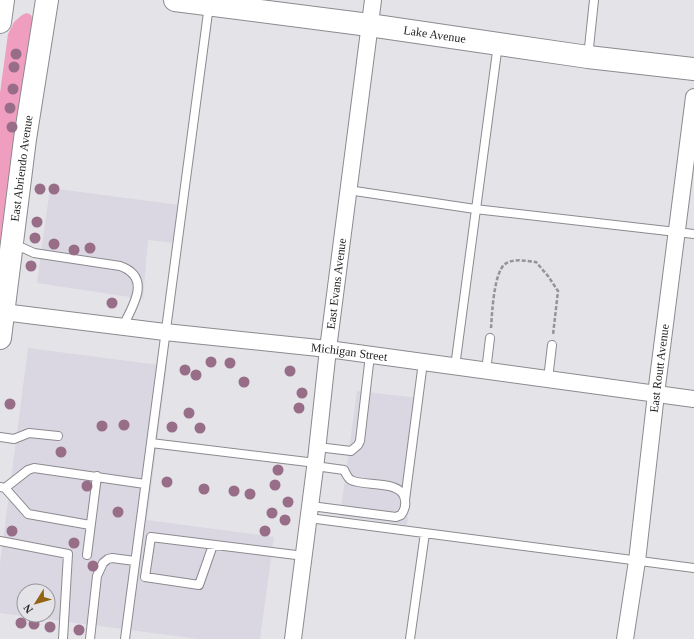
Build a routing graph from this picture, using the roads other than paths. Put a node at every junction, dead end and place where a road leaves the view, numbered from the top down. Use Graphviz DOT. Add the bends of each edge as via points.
graph roads {
  1 [pos="3,0"];
  2 [pos="47,0"];
  3 [pos="175,0"];
  4 [pos="373,0"];
  5 [pos="594,0"];
  6 [pos="209,2"];
  7 [pos="0,22"];
  8 [pos="369,25"];
  9 [pos="498,44"];
  10 [pos="588,57"];
  11 [pos="694,69"];
  12 [pos="694,97"];
  13 [pos="348,190"];
  14 [pos="475,208"];
  15 [pos="677,232"];
  16 [pos="694,234"];
  17 [pos="12,243"];
  18 [pos="2,311"];
  19 [pos="123,326"];
  20 [pos="165,332"];
  21 [pos="0,338"];
  22 [pos="490,338"];
  23 [pos="552,345"];
  24 [pos="328,349"];
  25 [pos="370,355"];
  26 [pos="423,362"];
  27 [pos="455,367"];
  28 [pos="486,371"];
  29 [pos="548,379"];
  30 [pos="656,394"];
  31 [pos="694,399"];
  32 [pos="58,436"];
  33 [pos="0,437"];
  34 [pos="151,443"];
  35 [pos="318,447"];
  36 [pos="316,464"];
  37 [pos="97,476"];
  38 [pos="145,484"];
  39 [pos="2,488"];
  40 [pos="405,501"];
  41 [pos="310,512"];
  42 [pos="90,525"];
  43 [pos="425,533"];
  44 [pos="0,541"];
  45 [pos="213,545"];
  46 [pos="87,555"];
  47 [pos="304,556"];
  48 [pos="135,561"];
  49 [pos="637,561"];
  50 [pos="694,568"];
  51 [pos="63,639"];
  52 [pos="90,639"];
  53 [pos="125,639"];
  54 [pos="293,639"];
  55 [pos="410,639"];
  56 [pos="625,639"];
  1 -- 7 [label="street"];
  2 -- 17 [label="street, East Abriendo Avenue"];
  3 -- 6 [label="street, Lake Avenue"];
  4 -- 8 [label="street, East Evans Avenue"];
  5 -- 10 [label="lane"];
  6 -- 8 [label="street, Lake Avenue"];
  6 -- 20 [label="lane"];
  8 -- 9 [label="street, Lake Avenue"];
  8 -- 13 [label="street, East Evans Avenue"];
  9 -- 10 [label="street, Lake Avenue"];
  9 -- 14 [label="lane"];
  10 -- 11 [label="street, Lake Avenue"];
  12 -- 15 [label="street, East Routt Avenue"];
  13 -- 14 [label="lane"];
  13 -- 24 [label="street, East Evans Avenue"];
  14 -- 15 [label="lane"];
  14 -- 27 [label="lane"];
  15 -- 16 [label="lane"];
  15 -- 30 [label="street, East Routt Avenue"];
  17 -- 18 [label="street, East Abriendo Avenue"];
  17 -- 19 [label="lane" via="34,253 120,266 129,270 137,280 138,291"];
  18 -- 19 [label="street, Michigan Street"];
  18 -- 21 [label="street, East Abriendo Avenue"];
  19 -- 20 [label="street, Michigan Street"];
  20 -- 24 [label="street, Michigan Street"];
  20 -- 34 [label="lane"];
  22 -- 28 [label="lane"];
  23 -- 29 [label="lane"];
  24 -- 25 [label="street, Michigan Street"];
  24 -- 35 [label="street, East Evans Avenue"];
  25 -- 26 [label="street, Michigan Street"];
  25 -- 35 [label="lane" via="358,445 345,452"];
  26 -- 27 [label="street, Michigan Street"];
  26 -- 40 [label="lane"];
  27 -- 28 [label="street, Michigan Street"];
  28 -- 29 [label="street, Michigan Street"];
  29 -- 30 [label="street, Michigan Street"];
  30 -- 31 [label="street, Michigan Street"];
  30 -- 49 [label="street, East Routt Avenue"];
  32 -- 33 [label="lane" via="29,433 14,439"];
  34 -- 36 [label="lane"];
  34 -- 38 [label="lane"];
  35 -- 36 [label="street, East Evans Avenue"];
  36 -- 40 [label="lane" via="344,470 348,478 354,481 390,486 400,492"];
  36 -- 41 [label="street, East Evans Avenue"];
  37 -- 38 [label="lane"];
  37 -- 39 [label="lane" via="34,468"];
  37 -- 42 [label="lane"];
  38 -- 48 [label="lane"];
  39 -- 42 [label="lane" via="28,514"];
  40 -- 41 [label="lane" via="399,517 339,510"];
  41 -- 43 [label="lane"];
  41 -- 47 [label="street, East Evans Avenue"];
  42 -- 46 [label="lane"];
  43 -- 49 [label="lane"];
  43 -- 55 [label="lane"];
  44 -- 51 [label="lane" via="68,554"];
  45 -- 45 [label="lane" via="151,537 146,578 199,585"];
  45 -- 47 [label="lane"];
  47 -- 54 [label="street, East Evans Avenue"];
  48 -- 52 [label="lane" via="112,558 103,563 98,576"];
  48 -- 53 [label="lane"];
  49 -- 50 [label="lane"];
  49 -- 56 [label="street, East Routt Avenue"];
}
